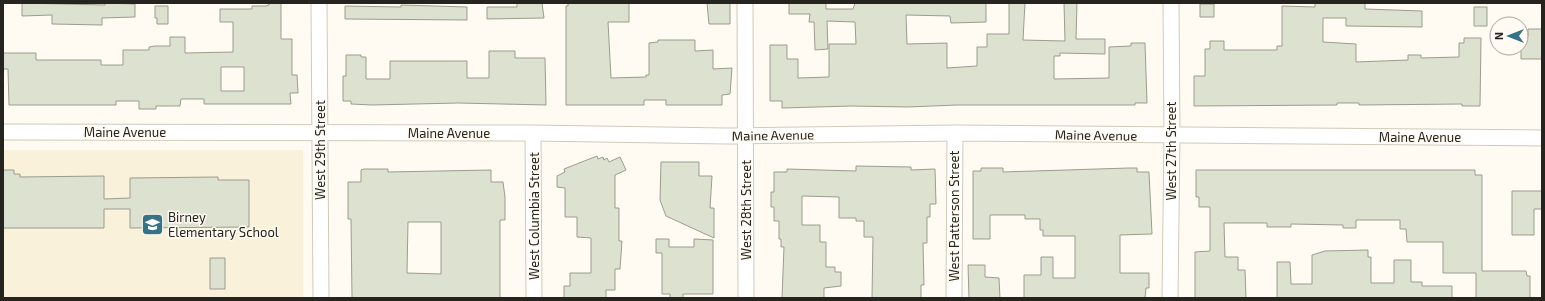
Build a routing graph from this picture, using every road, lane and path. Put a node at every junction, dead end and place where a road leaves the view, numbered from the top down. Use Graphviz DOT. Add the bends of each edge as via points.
graph roads {
  1 [pos="319,3"];
  2 [pos="745,3"];
  3 [pos="1171,3"];
  4 [pos="3,132"];
  5 [pos="321,133"];
  6 [pos="955,133"];
  7 [pos="534,134"];
  8 [pos="746,134"];
  9 [pos="1172,136"];
  10 [pos="1542,138"];
  11 [pos="321,298"];
  12 [pos="534,298"];
  13 [pos="746,298"];
  14 [pos="954,298"];
  15 [pos="1170,298"];
  1 -- 5 [label="street, West 29th Street"];
  2 -- 8 [label="street, West 28th Street"];
  3 -- 9 [label="street, West 27th Street"];
  4 -- 5 [label="street, Maine Avenue"];
  5 -- 7 [label="street, Maine Avenue"];
  5 -- 11 [label="street, West 29th Street"];
  6 -- 8 [label="street, Maine Avenue"];
  6 -- 9 [label="street, Maine Avenue"];
  6 -- 14 [label="street, West Patterson Street"];
  7 -- 8 [label="street, Maine Avenue"];
  7 -- 12 [label="street, West Columbia Street"];
  8 -- 13 [label="street, West 28th Street"];
  9 -- 10 [label="street, Maine Avenue"];
  9 -- 15 [label="street, West 27th Street"];
}
